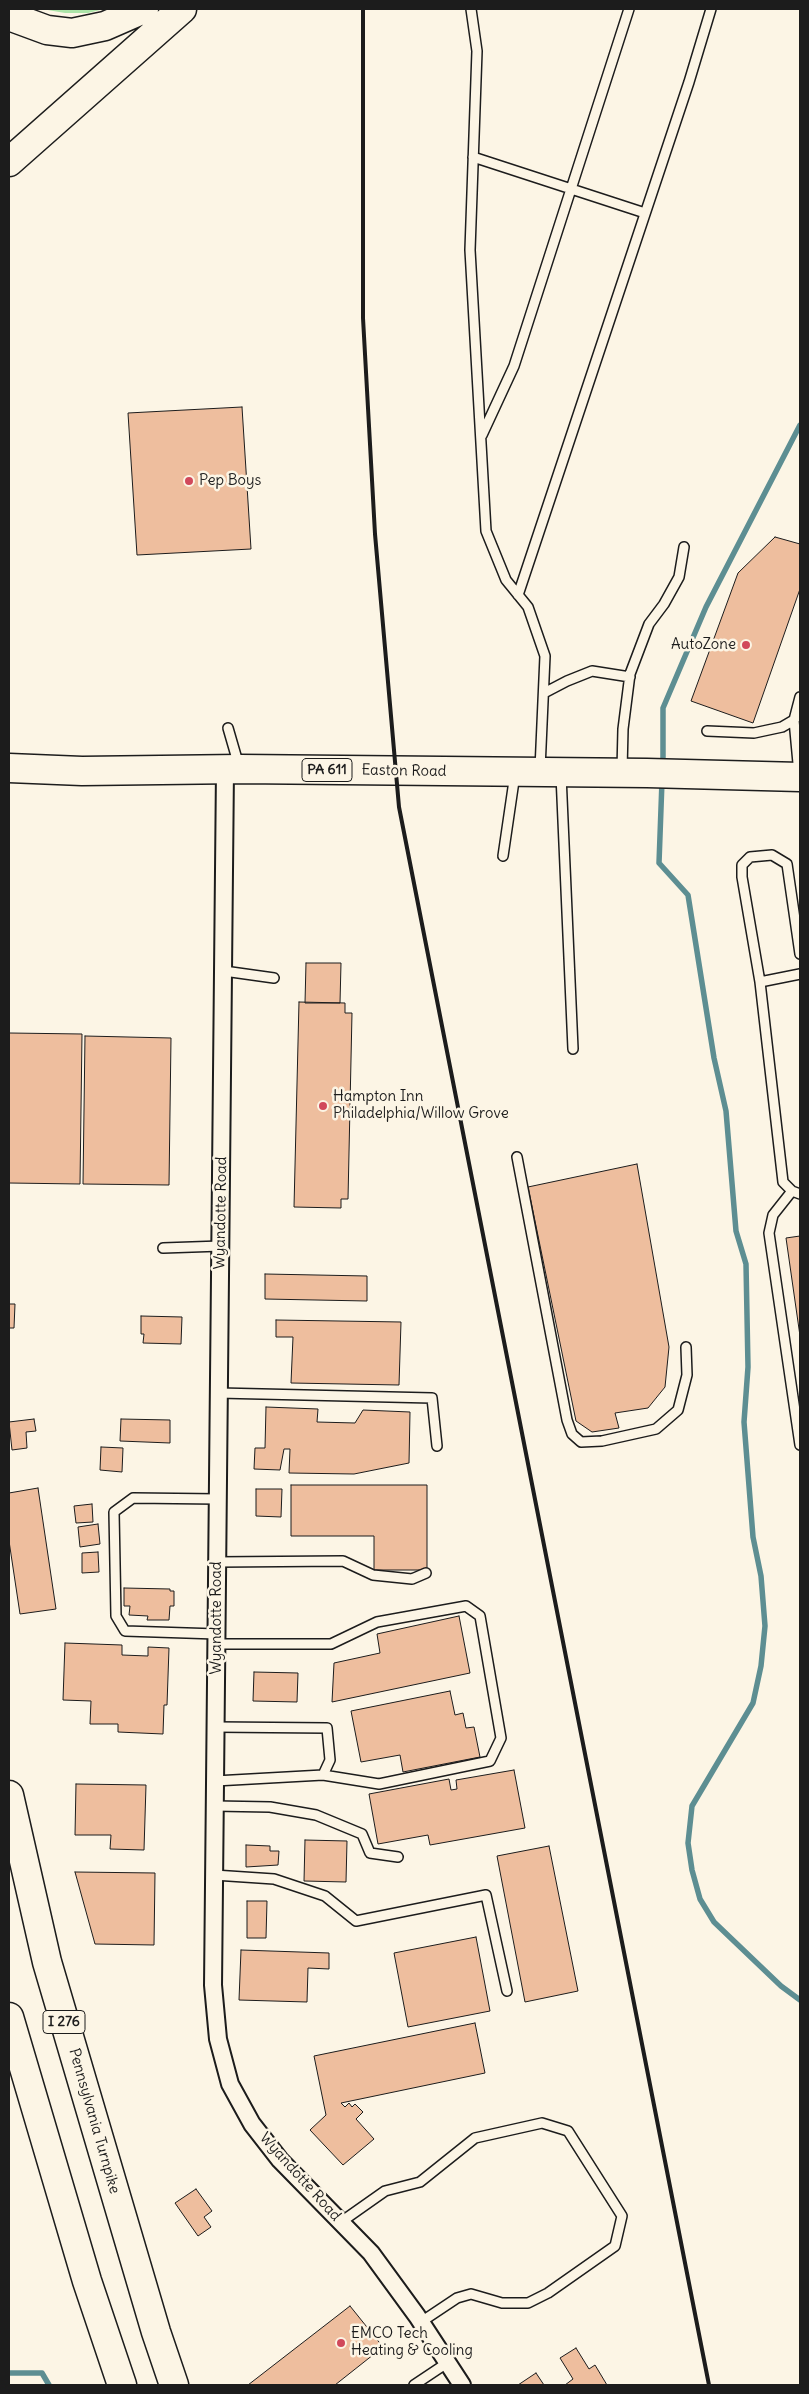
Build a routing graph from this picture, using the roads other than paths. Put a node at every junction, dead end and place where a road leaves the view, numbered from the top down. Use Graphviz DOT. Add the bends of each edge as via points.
graph roads {
  1 [pos="144,9"];
  2 [pos="182,9"];
  3 [pos="471,9"];
  4 [pos="629,9"];
  5 [pos="711,9"];
  6 [pos="9,16"];
  7 [pos="473,156"];
  8 [pos="9,162"];
  9 [pos="572,189"];
  10 [pos="645,213"];
  11 [pos="481,437"];
  12 [pos="684,547"];
  13 [pos="518,595"];
  14 [pos="630,677"];
  15 [pos="544,693"];
  16 [pos="800,697"];
  17 [pos="800,712"];
  18 [pos="794,720"];
  19 [pos="228,728"];
  20 [pos="707,731"];
  21 [pos="9,768"];
  22 [pos="233,769"];
  23 [pos="539,772"];
  24 [pos="634,773"];
  25 [pos="800,777"];
  26 [pos="503,856"];
  27 [pos="800,954"];
  28 [pos="224,971"];
  29 [pos="800,974"];
  30 [pos="274,978"];
  31 [pos="760,982"];
  32 [pos="573,1049"];
  33 [pos="517,1157"];
  34 [pos="796,1193"];
  35 [pos="221,1246"];
  36 [pos="163,1248"];
  37 [pos="686,1347"];
  38 [pos="219,1393"];
  39 [pos="800,1445"];
  40 [pos="438,1446"];
  41 [pos="218,1499"];
  42 [pos="217,1562"];
  43 [pos="426,1573"];
  44 [pos="217,1639"];
  45 [pos="216,1727"];
  46 [pos="323,1775"];
  47 [pos="215,1781"];
  48 [pos="9,1796"];
  49 [pos="215,1806"];
  50 [pos="398,1857"];
  51 [pos="214,1875"];
  52 [pos="507,1992"];
  53 [pos="9,2017"];
  54 [pos="341,2222"];
  55 [pos="421,2322"];
  56 [pos="447,2363"];
  57 [pos="122,2385"];
  58 [pos="174,2385"];
  59 [pos="414,2385"];
  60 [pos="462,2385"];
  1 -- 6 [label="highway" via="105,26 72,32 47,30"];
  2 -- 8 [label="highway"];
  3 -- 7 [label="lane" via="477,51"];
  4 -- 9 [label="lane"];
  5 -- 10 [label="lane"];
  7 -- 9 [label="lane"];
  7 -- 11 [label="lane" via="470,250"];
  9 -- 10 [label="lane"];
  9 -- 11 [label="lane" via="514,366"];
  10 -- 13 [label="lane"];
  11 -- 13 [label="lane" via="486,531 506,580"];
  12 -- 14 [label="lane" via="679,577 649,624"];
  13 -- 15 [label="lane" via="528,607 545,656"];
  14 -- 15 [label="lane" via="592,671"];
  14 -- 24 [label="lane" via="623,729"];
  15 -- 23 [label="lane"];
  16 -- 18 [label="lane"];
  17 -- 18 [label="lane"];
  18 -- 20 [label="lane" via="782,727 754,733"];
  18 -- 25 [label="lane"];
  19 -- 22 [label="lane"];
  21 -- 22 [label="highway, Easton Road / PA 611" via="82,771"];
  22 -- 23 [label="highway, Easton Road / PA 611"];
  22 -- 28 [label="street, Wyandotte Road"];
  23 -- 24 [label="highway, Easton Road / PA 611"];
  23 -- 26 [label="lane"];
  23 -- 32 [label="lane"];
  24 -- 25 [label="highway, Easton Road / PA 611"];
  27 -- 31 [label="lane" via="787,864 772,855 750,857 742,865 742,877"];
  28 -- 30 [label="lane"];
  28 -- 35 [label="street, Wyandotte Road"];
  29 -- 31 [label="lane"];
  31 -- 34 [label="lane" via="783,1182"];
  33 -- 37 [label="lane" via="572,1434 581,1442 602,1441 656,1429 678,1410 687,1375"];
  34 -- 39 [label="lane" via="773,1215 770,1233"];
  35 -- 36 [label="lane"];
  35 -- 38 [label="street, Wyandotte Road"];
  38 -- 40 [label="lane" via="432,1398"];
  38 -- 41 [label="street, Wyandotte Road"];
  41 -- 42 [label="street, Wyandotte Road"];
  41 -- 44 [label="lane" via="133,1498 114,1512 116,1616 125,1631"];
  42 -- 43 [label="lane" via="343,1562 373,1575 412,1579"];
  42 -- 44 [label="street, Wyandotte Road"];
  44 -- 45 [label="street, Wyandotte Road"];
  44 -- 46 [label="lane" via="331,1644 377,1622 466,1606 480,1616 501,1738 490,1761 379,1784"];
  45 -- 46 [label="lane" via="326,1728 330,1760"];
  45 -- 47 [label="street, Wyandotte Road"];
  46 -- 47 [label="lane"];
  47 -- 49 [label="street, Wyandotte Road"];
  48 -- 58 [label="highway, Pennsylvania Turnpike / I 276" via="47,1962"];
  49 -- 50 [label="lane" via="270,1807 316,1815 362,1834 370,1853"];
  49 -- 51 [label="street, Wyandotte Road"];
  51 -- 52 [label="lane" via="274,1879 325,1896 356,1921 486,1895"];
  51 -- 54 [label="street, Wyandotte Road" via="213,1985 218,2039 230,2084 252,2124 280,2160"];
  53 -- 57 [label="highway" via="87,2281"];
  54 -- 55 [label="street, Wyandotte Road" via="371,2254"];
  54 -- 55 [label="lane" via="385,2191 420,2182 475,2138 542,2123 568,2132 622,2216 614,2246 548,2293 528,2303 502,2303 471,2294 456,2298"];
  55 -- 56 [label="street, Wyandotte Road"];
  56 -- 59 [label="lane"];
  56 -- 60 [label="street, Wyandotte Road"];
}
